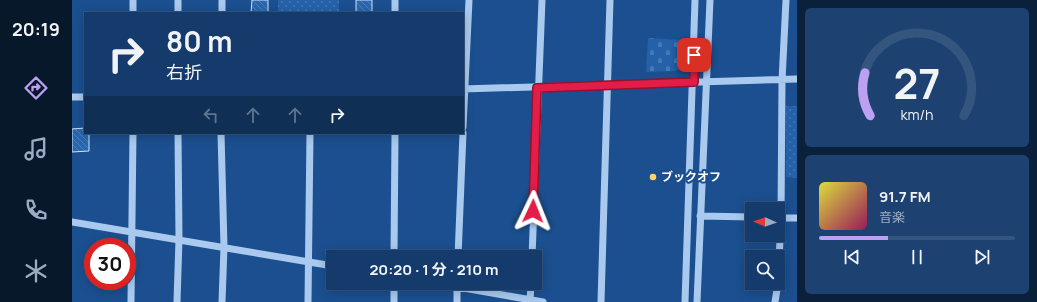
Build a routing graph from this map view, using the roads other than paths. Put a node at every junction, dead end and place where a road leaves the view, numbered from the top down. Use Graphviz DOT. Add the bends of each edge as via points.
graph roads {
  1 [pos="134,0"];
  2 [pos="178,0"];
  3 [pos="222,0"];
  4 [pos="395,0"];
  5 [pos="469,0"];
  6 [pos="542,0"];
  7 [pos="610,0"];
  8 [pos="695,0"];
  9 [pos="710,0"];
  10 [pos="786,0"];
  11 [pos="133,12"];
  12 [pos="178,12"];
  13 [pos="222,12"];
  14 [pos="395,12"];
  15 [pos="797,79"];
  16 [pos="782,81"];
  17 [pos="694,82"];
  18 [pos="706,82"];
  19 [pos="607,85"];
  20 [pos="537,88"];
  21 [pos="464,89"];
  22 [pos="72,97"];
  23 [pos="84,97"];
  24 [pos="133,134"];
  25 [pos="178,134"];
  26 [pos="221,134"];
  27 [pos="310,134"];
  28 [pos="395,134"];
  29 [pos="463,134"];
  30 [pos="780,202"];
  31 [pos="700,216"];
  32 [pos="745,217"];
  33 [pos="785,218"];
  34 [pos="797,218"];
  35 [pos="72,222"];
  36 [pos="133,231"];
  37 [pos="179,239"];
  38 [pos="224,247"];
  39 [pos="394,250"];
  40 [pos="458,250"];
  41 [pos="532,250"];
  42 [pos="310,262"];
  43 [pos="326,265"];
  44 [pos="394,290"];
  45 [pos="457,290"];
  46 [pos="480,290"];
  47 [pos="531,290"];
  48 [pos="777,290"];
  49 [pos="530,301"];
  50 [pos="131,302"];
  51 [pos="177,302"];
  52 [pos="222,302"];
  53 [pos="308,302"];
  54 [pos="394,302"];
  55 [pos="457,302"];
  56 [pos="543,302"];
  57 [pos="601,302"];
  58 [pos="685,302"];
  59 [pos="697,302"];
  60 [pos="775,302"];
  1 -- 11 [label="street"];
  2 -- 12 [label="street"];
  3 -- 13 [label="street"];
  4 -- 14 [label="street"];
  5 -- 21 [label="street"];
  6 -- 20 [label="street"];
  7 -- 19 [label="street"];
  8 -- 17 [label="street"];
  9 -- 18 [label="street"];
  10 -- 16 [label="street"];
  15 -- 16 [label="street"];
  16 -- 18 [label="street"];
  16 -- 30 [label="street"];
  17 -- 18 [label="street"];
  17 -- 19 [label="street"];
  17 -- 58 [label="street"];
  18 -- 31 [label="street"];
  19 -- 20 [label="street"];
  19 -- 57 [label="street"];
  20 -- 21 [label="street"];
  20 -- 41 [label="street"];
  22 -- 23 [label="street"];
  24 -- 36 [label="street"];
  25 -- 37 [label="street"];
  26 -- 38 [label="street"];
  27 -- 42 [label="street"];
  28 -- 39 [label="street"];
  29 -- 40 [label="street"];
  31 -- 32 [label="street"];
  31 -- 59 [label="street"];
  33 -- 34 [label="street"];
  35 -- 36 [label="street"];
  36 -- 37 [label="street"];
  36 -- 50 [label="street"];
  37 -- 38 [label="street"];
  37 -- 51 [label="street"];
  38 -- 42 [label="street"];
  38 -- 52 [label="street"];
  42 -- 43 [label="street"];
  42 -- 53 [label="street"];
  44 -- 54 [label="street"];
  45 -- 55 [label="street"];
  46 -- 49 [label="street"];
  47 -- 49 [label="street"];
  48 -- 60 [label="street"];
  49 -- 56 [label="street"];
}
